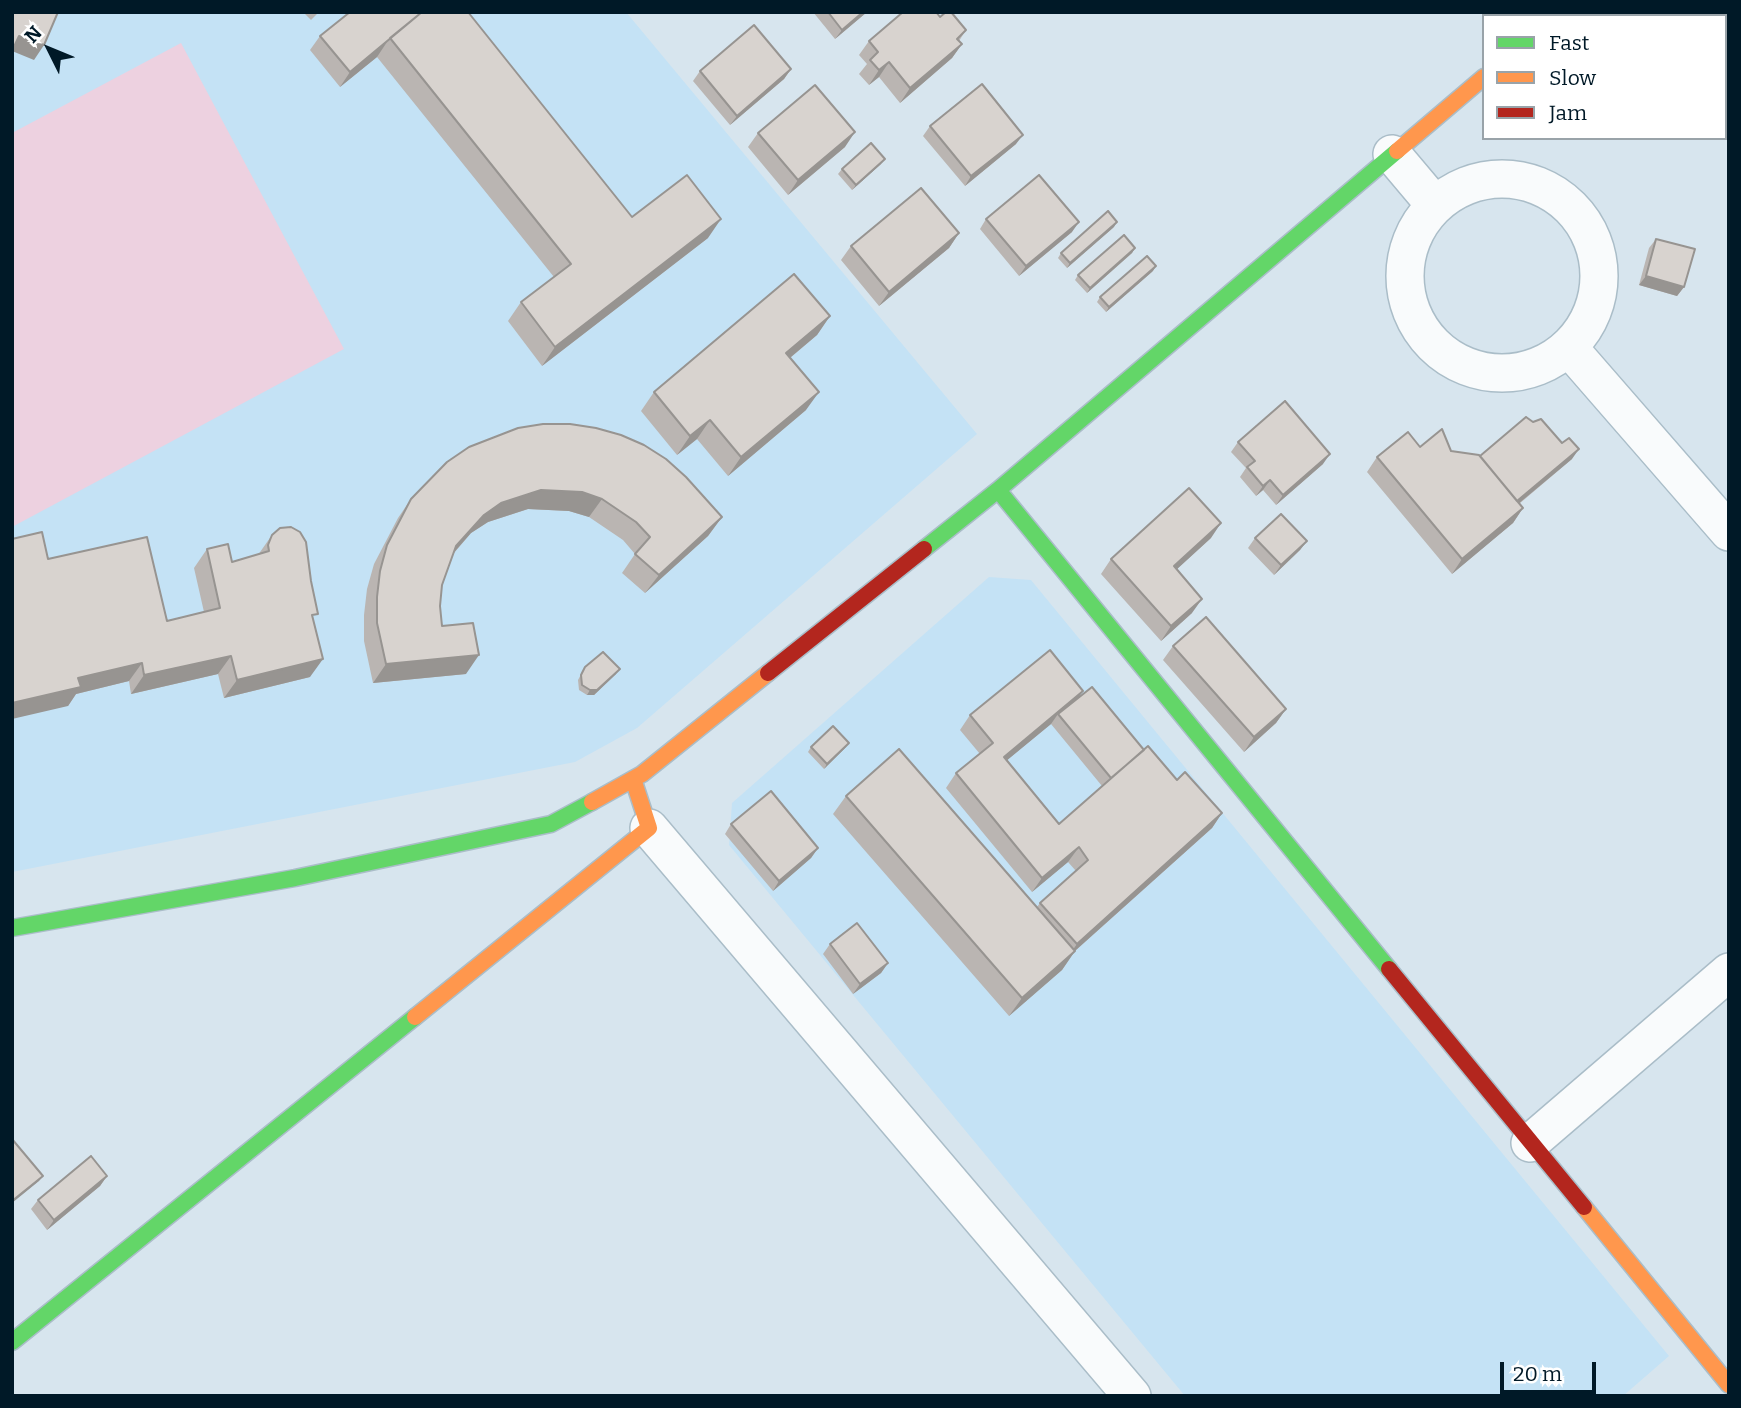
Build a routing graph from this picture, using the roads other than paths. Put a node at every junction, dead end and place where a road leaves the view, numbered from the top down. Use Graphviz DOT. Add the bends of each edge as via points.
graph roads {
  1 [pos="1482,79"];
  2 [pos="1392,155"];
  3 [pos="1435,205"];
  4 [pos="1569,348"];
  5 [pos="998,490"];
  6 [pos="1729,532"];
  7 [pos="633,779"];
  8 [pos="649,828"];
  9 [pos="12,928"];
  10 [pos="1729,972"];
  11 [pos="1530,1143"];
  12 [pos="12,1342"];
  13 [pos="1729,1384"];
  14 [pos="1132,1396"];
  1 -- 2 [label="street"];
  2 -- 3 [label="street"];
  2 -- 5 [label="street"];
  3 -- 4 [label="street" via="1464,186 1497,178 1531,182 1561,198 1584,222 1597,254 1600,288 1590,320"];
  3 -- 4 [label="street" via="1416,229 1406,258 1410,309 1430,344 1454,363 1483,373 1504,374 1544,365"];
  4 -- 6 [label="street"];
  5 -- 7 [label="street"];
  5 -- 11 [label="street"];
  7 -- 8 [label="street"];
  7 -- 9 [label="street" via="551,824 295,878"];
  8 -- 12 [label="street"];
  8 -- 14 [label="street"];
  10 -- 11 [label="street"];
  11 -- 13 [label="street"];
}
